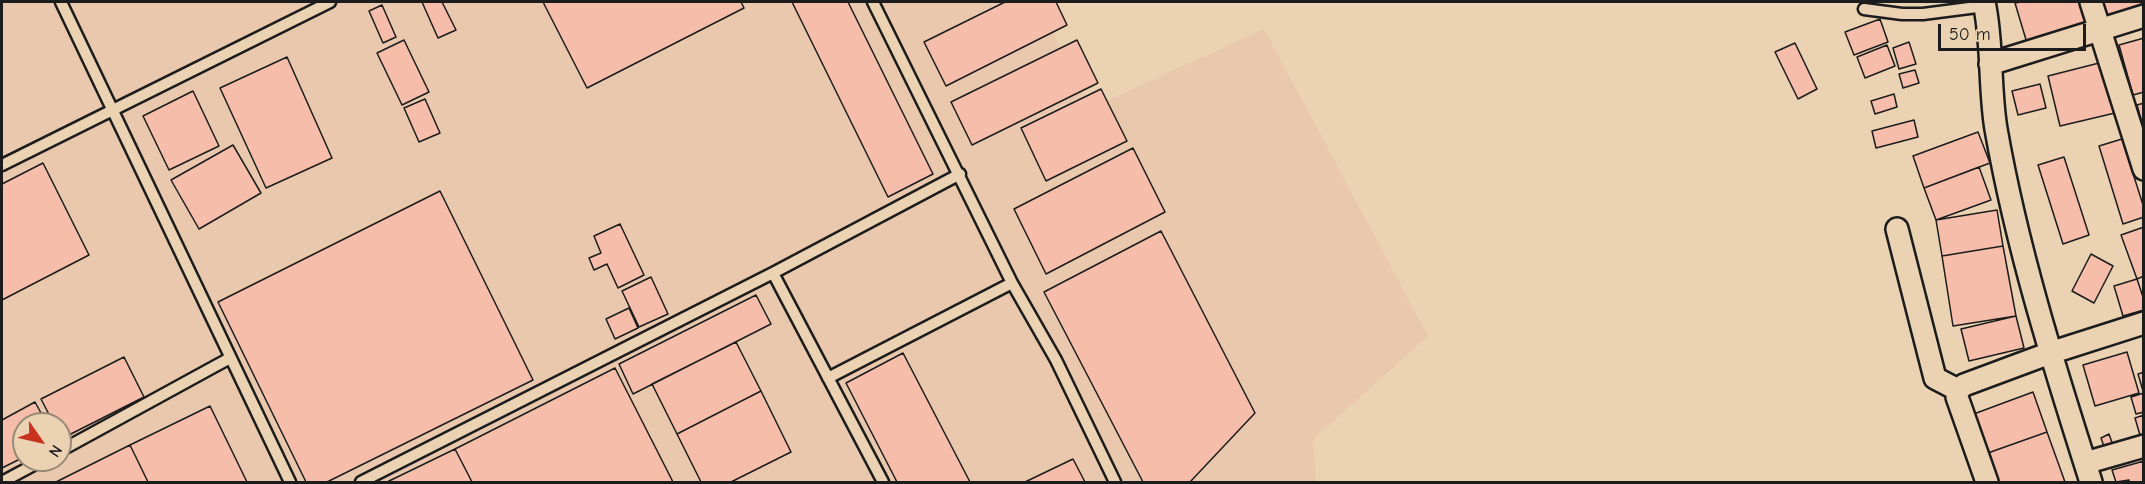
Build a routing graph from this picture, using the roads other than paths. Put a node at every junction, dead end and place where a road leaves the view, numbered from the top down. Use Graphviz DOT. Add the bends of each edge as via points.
graph roads {
  1 [pos="62,2"];
  2 [pos="330,2"];
  3 [pos="873,2"];
  4 [pos="2091,2"];
  5 [pos="1984,4"];
  6 [pos="1864,9"];
  7 [pos="2144,16"];
  8 [pos="2100,29"];
  9 [pos="1990,64"];
  10 [pos="112,110"];
  11 [pos="2,165"];
  12 [pos="2144,169"];
  13 [pos="960,174"];
  14 [pos="1897,229"];
  15 [pos="773,273"];
  16 [pos="1012,283"];
  17 [pos="2144,323"];
  18 [pos="2050,353"];
  19 [pos="230,358"];
  20 [pos="828,378"];
  21 [pos="1958,390"];
  22 [pos="72,444"];
  23 [pos="2144,446"];
  24 [pos="22,472"];
  25 [pos="2088,473"];
  26 [pos="2,483"];
  27 [pos="290,483"];
  28 [pos="361,483"];
  29 [pos="883,483"];
  30 [pos="1115,483"];
  31 [pos="1987,483"];
  1 -- 10 [label="lane"];
  2 -- 10 [label="lane"];
  3 -- 13 [label="lane"];
  4 -- 8 [label="street"];
  5 -- 6 [label="lane" via="1923,14"];
  5 -- 9 [label="street"];
  7 -- 8 [label="street"];
  8 -- 9 [label="street"];
  8 -- 12 [label="street"];
  9 -- 18 [label="street" via="1996,127 2013,211"];
  10 -- 11 [label="lane"];
  10 -- 19 [label="lane"];
  13 -- 15 [label="lane"];
  13 -- 16 [label="lane"];
  14 -- 21 [label="street" via="1935,378"];
  15 -- 20 [label="lane"];
  15 -- 28 [label="lane"];
  16 -- 20 [label="lane"];
  16 -- 30 [label="lane" via="1056,360"];
  17 -- 18 [label="street"];
  18 -- 21 [label="street"];
  18 -- 25 [label="street"];
  19 -- 22 [label="lane"];
  19 -- 27 [label="lane"];
  20 -- 29 [label="lane"];
  21 -- 31 [label="street" via="1957,397"];
  23 -- 25 [label="street"];
  24 -- 26 [label="lane"];
}
